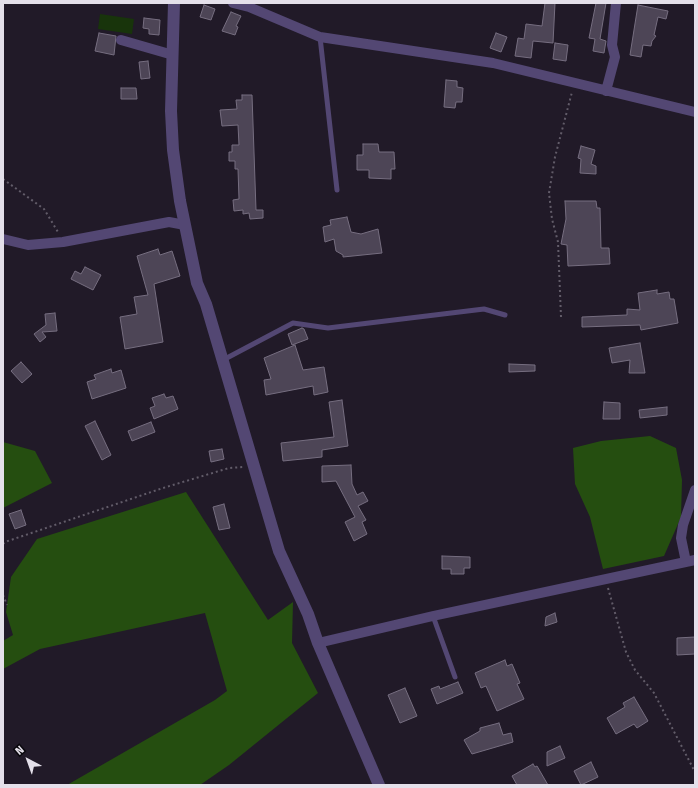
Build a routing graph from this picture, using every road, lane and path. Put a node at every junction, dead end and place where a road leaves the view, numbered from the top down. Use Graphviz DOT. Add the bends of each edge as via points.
graph roads {
  1 [pos="174,3"];
  2 [pos="233,3"];
  3 [pos="616,3"];
  4 [pos="320,37"];
  5 [pos="121,40"];
  6 [pos="173,55"];
  7 [pos="574,81"];
  8 [pos="606,91"];
  9 [pos="695,112"];
  10 [pos="3,179"];
  11 [pos="336,190"];
  12 [pos="185,224"];
  13 [pos="3,239"];
  14 [pos="63,242"];
  15 [pos="505,315"];
  16 [pos="561,317"];
  17 [pos="222,360"];
  18 [pos="254,465"];
  19 [pos="695,490"];
  20 [pos="3,544"];
  21 [pos="691,561"];
  22 [pos="606,579"];
  23 [pos="3,595"];
  24 [pos="7,605"];
  25 [pos="432,616"];
  26 [pos="318,643"];
  27 [pos="455,677"];
  28 [pos="695,772"];
  29 [pos="378,785"];
  1 -- 6 [label="street"];
  2 -- 4 [label="street" via="249,7"];
  3 -- 8 [label="street" via="612,45 615,57"];
  4 -- 7 [label="street" via="493,63"];
  4 -- 11 [label="lane"];
  5 -- 6 [label="street"];
  6 -- 12 [label="street" via="172,150"];
  7 -- 8 [label="street"];
  7 -- 16 [label="path" via="549,193 558,242"];
  8 -- 9 [label="street"];
  10 -- 14 [label="path" via="44,209"];
  12 -- 14 [label="street" via="169,222"];
  12 -- 17 [label="street" via="197,283 206,304"];
  13 -- 14 [label="street" via="28,245"];
  15 -- 17 [label="lane" via="484,309 328,328 293,323"];
  17 -- 18 [label="street"];
  18 -- 20 [label="path" via="229,468 162,488"];
  18 -- 26 [label="street" via="280,551"];
  19 -- 21 [label="street" via="681,538"];
  21 -- 22 [label="street"];
  22 -- 25 [label="street"];
  22 -- 28 [label="path" via="626,652 635,670 654,693"];
  23 -- 24 [label="path"];
  25 -- 26 [label="street"];
  25 -- 27 [label="lane"];
  26 -- 29 [label="street"];
}
